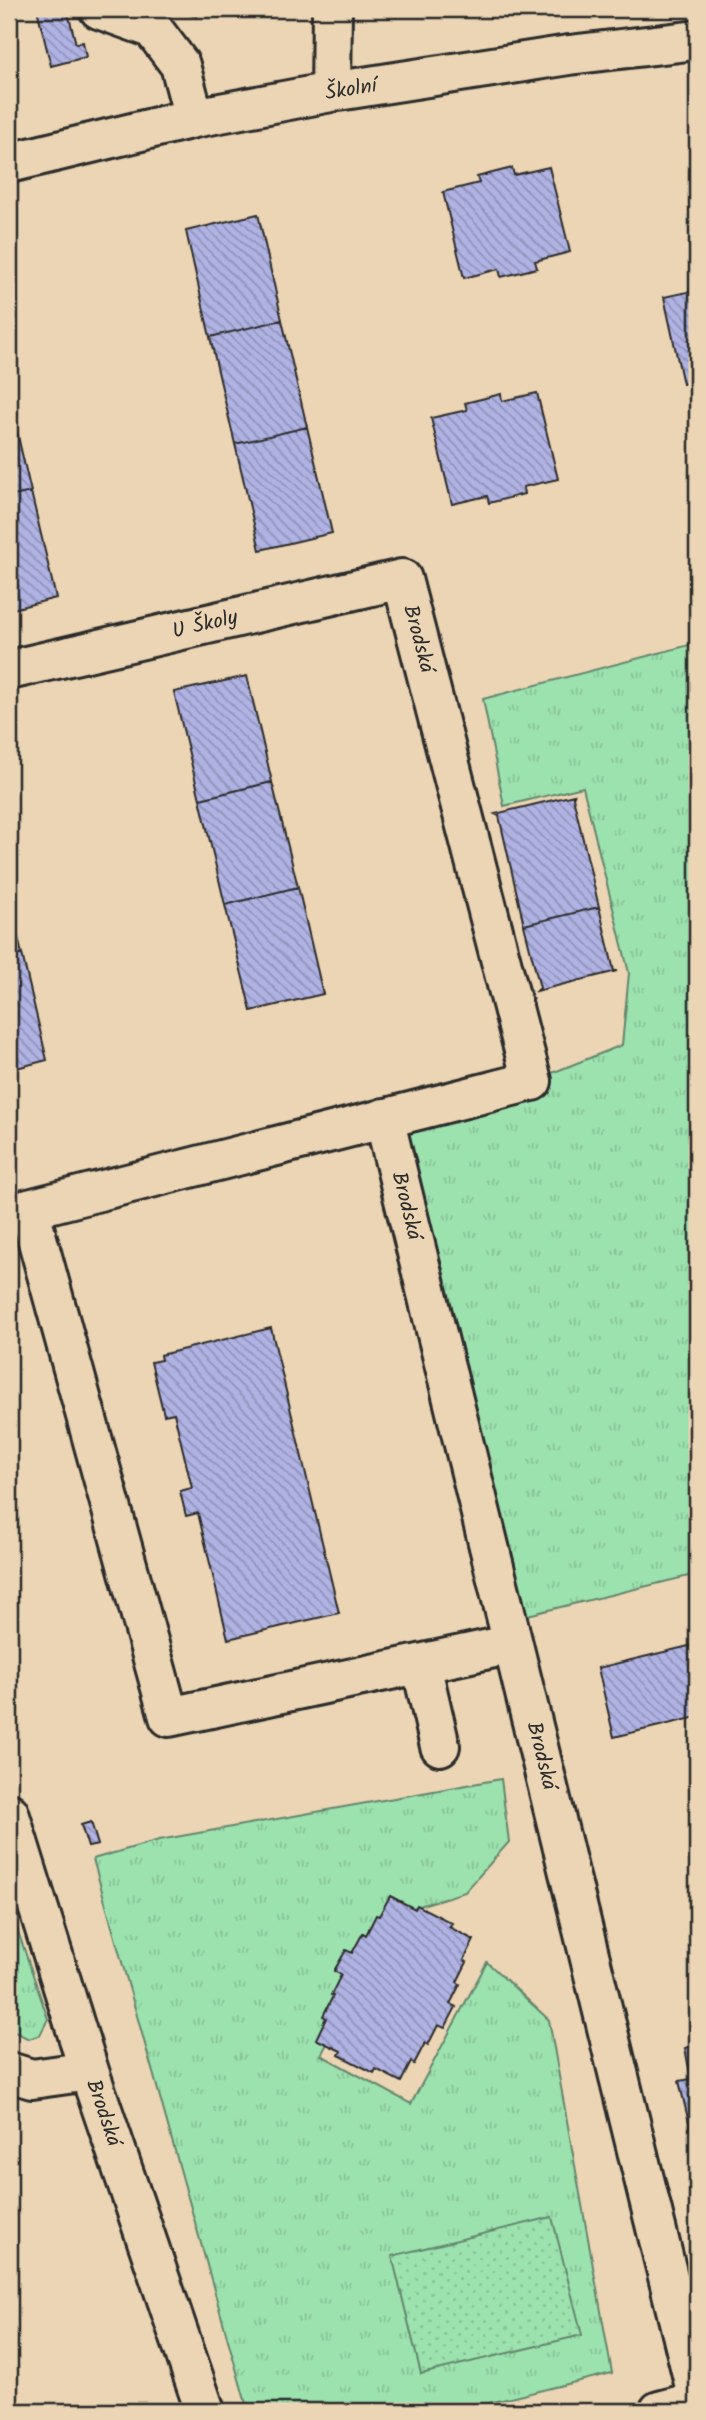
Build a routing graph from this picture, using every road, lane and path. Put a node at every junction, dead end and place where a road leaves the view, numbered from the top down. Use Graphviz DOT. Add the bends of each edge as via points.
graph roads {
  1 [pos="99,9"];
  2 [pos="332,9"];
  3 [pos="697,40"];
  4 [pos="331,92"];
  5 [pos="194,118"];
  6 [pos="9,163"];
  7 [pos="402,579"];
  8 [pos="9,670"];
  9 [pos="384,1118"];
  10 [pos="19,1212"];
  11 [pos="513,1644"];
  12 [pos="421,1664"];
  13 [pos="440,1746"];
  14 [pos="9,1813"];
  15 [pos="89,2071"];
  16 [pos="9,2072"];
  17 [pos="697,2395"];
  18 [pos="697,2401"];
  19 [pos="205,2411"];
  20 [pos="659,2411"];
  1 -- 5 [label="street" via="152,28 180,65"];
  2 -- 4 [label="street"];
  3 -- 4 [label="street, Školní"];
  4 -- 5 [label="street, Školní"];
  5 -- 6 [label="street, Školní"];
  7 -- 8 [label="street, U Školy"];
  7 -- 9 [label="street, Brodská" via="532,1081"];
  9 -- 10 [label="street, Brodská"];
  9 -- 11 [label="street, Brodská"];
  10 -- 12 [label="street" via="169,1717"];
  11 -- 12 [label="street"];
  11 -- 17 [label="street, Brodská"];
  12 -- 13 [label="street"];
  14 -- 15 [label="street, Brodská"];
  15 -- 16 [label="street" via="32,2080"];
  15 -- 19 [label="street, Brodská"];
  18 -- 20 [label="street"];
}
